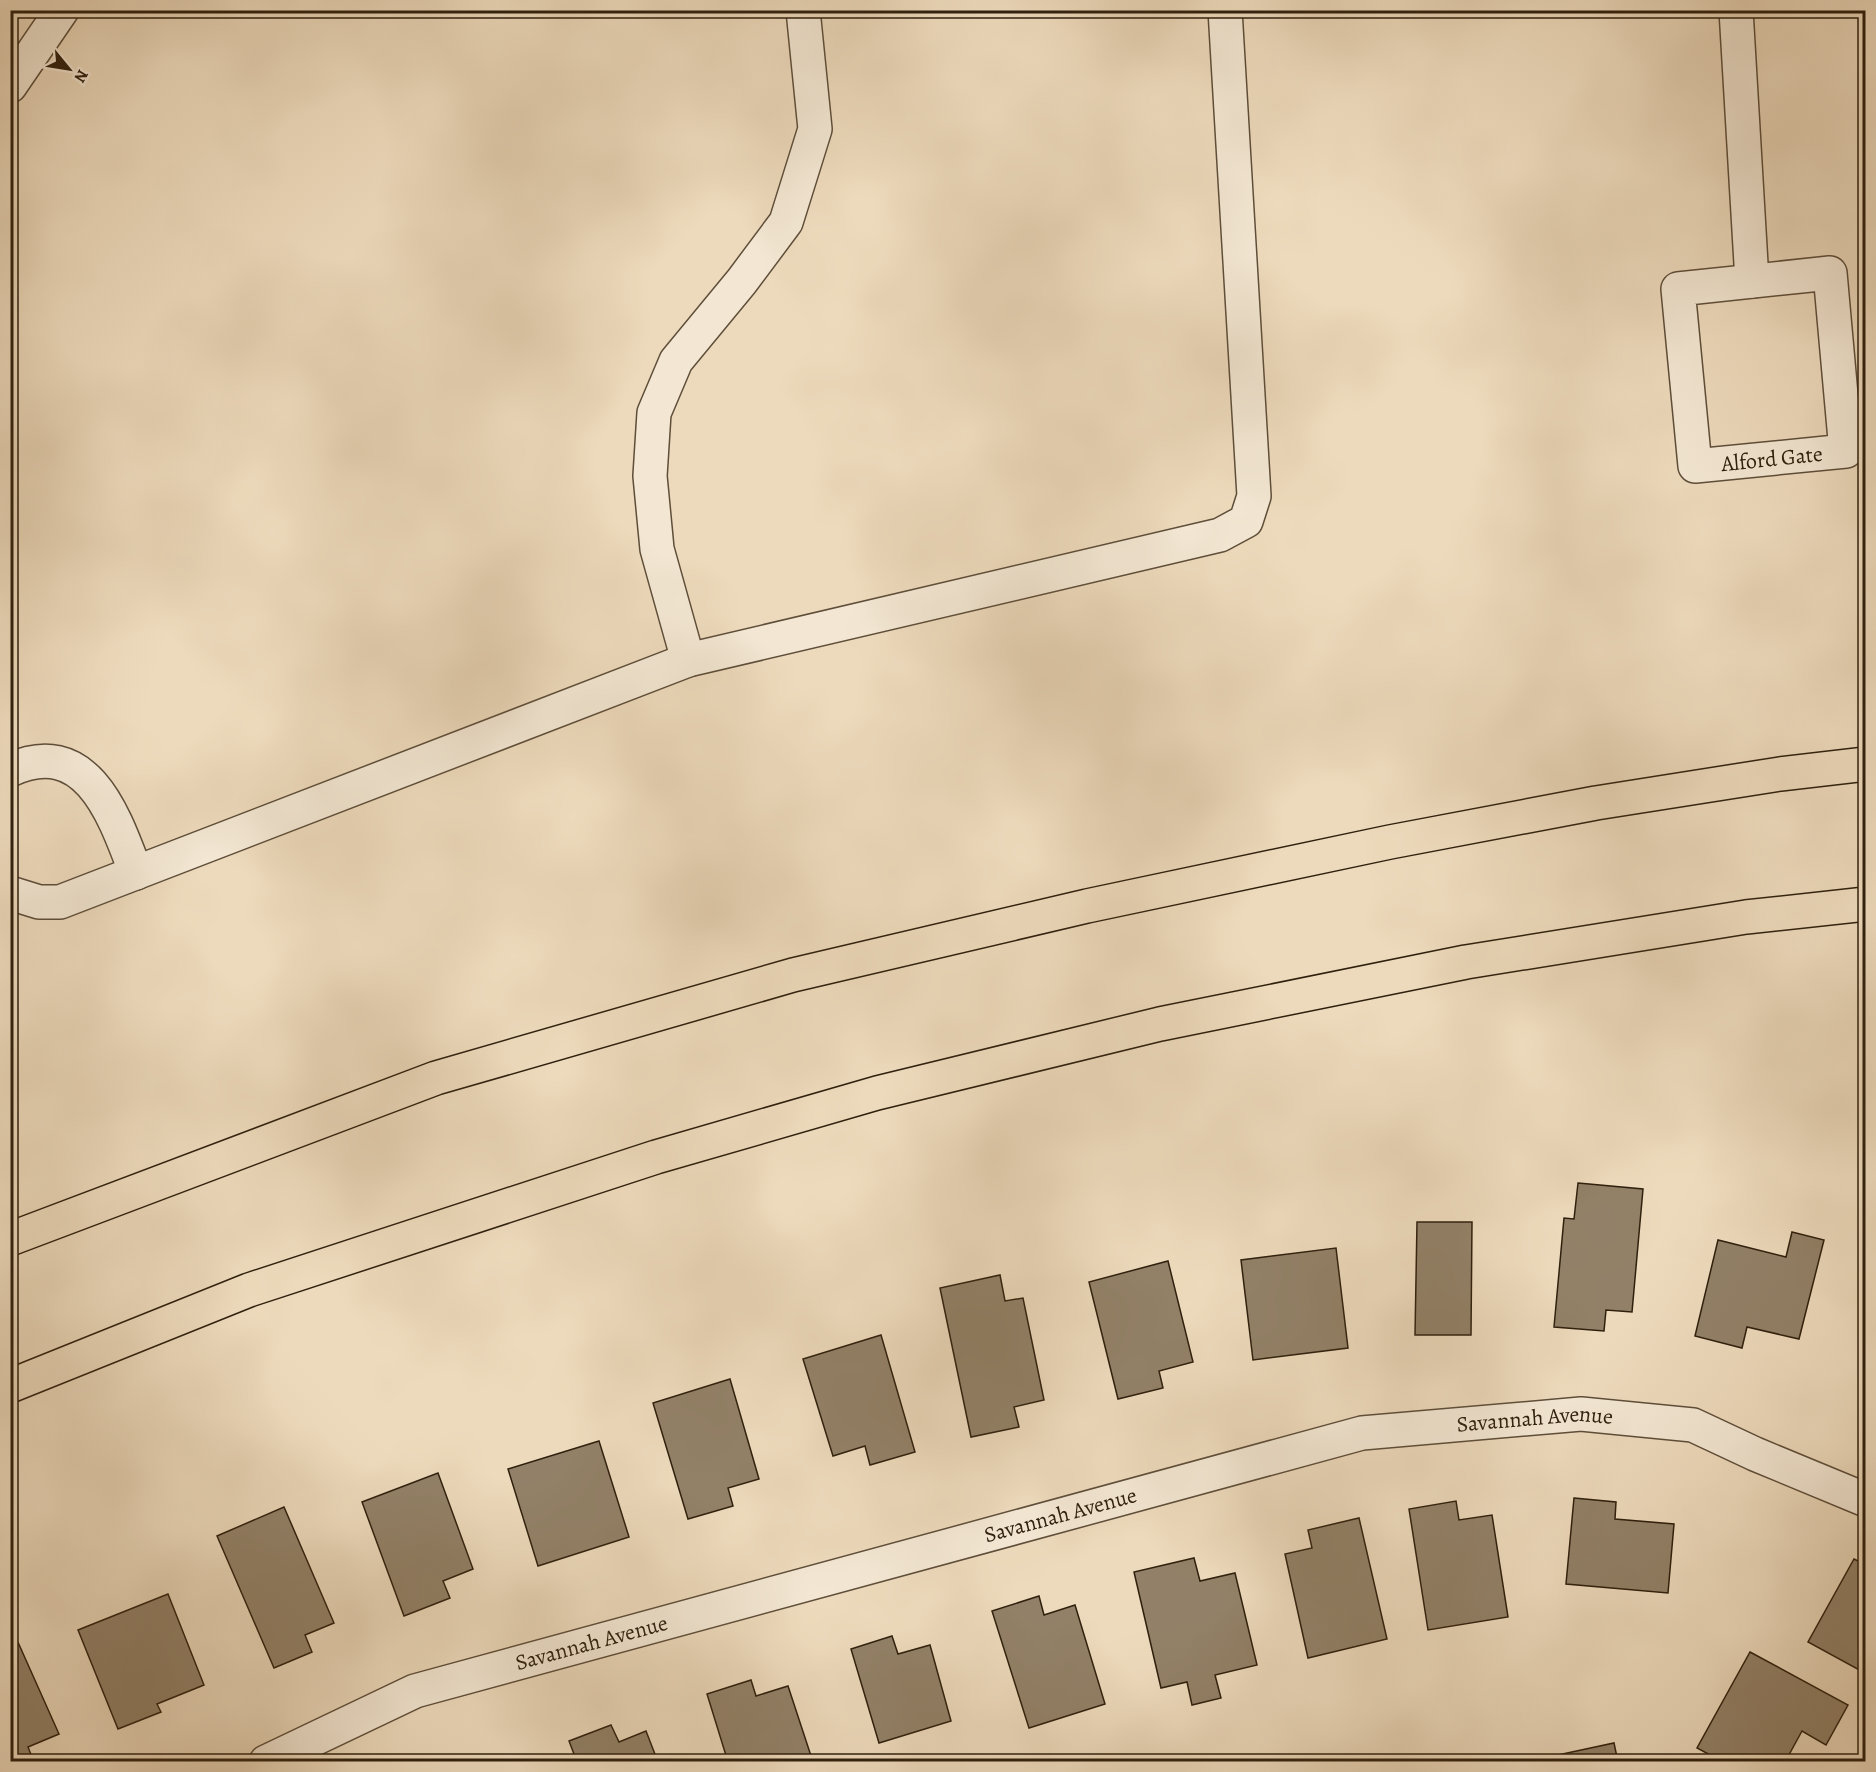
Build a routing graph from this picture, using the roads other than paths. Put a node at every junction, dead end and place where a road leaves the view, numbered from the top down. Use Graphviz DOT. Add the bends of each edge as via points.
graph roads {
  1 [pos="62,10"];
  2 [pos="803,10"];
  3 [pos="1225,10"];
  4 [pos="1736,10"];
  5 [pos="10,86"];
  6 [pos="1752,281"];
  7 [pos="688,660"];
  8 [pos="1866,764"];
  9 [pos="10,770"];
  10 [pos="136,873"];
  11 [pos="10,894"];
  12 [pos="1866,904"];
  13 [pos="10,1239"];
  14 [pos="10,1386"];
  15 [pos="1866,1500"];
  16 [pos="266,1761"];
  1 -- 5 [label="street"];
  2 -- 7 [label="street" via="815,129 786,222 676,362 654,413 650,476 657,549"];
  3 -- 7 [label="street" via="1254,496 1246,521 1220,535"];
  4 -- 6 [label="street"];
  6 -- 6 [label="street, Alford Gate" via="1830,273 1846,452 1695,466 1677,289"];
  7 -- 10 [label="street"];
  8 -- 13 [label="highway" via="1596,803 1390,842 1087,906 793,975 436,1078"];
  9 -- 10 [label="street" via="39,760 63,764 85,777 108,804"];
  10 -- 11 [label="street" via="60,902 39,902"];
  12 -- 14 [label="highway" via="1746,917 1466,962 1160,1024 877,1094 656,1157 249,1290"];
  15 -- 16 [label="street, Savannah Avenue" via="1693,1425 1581,1414 1362,1432 415,1691"];
}
